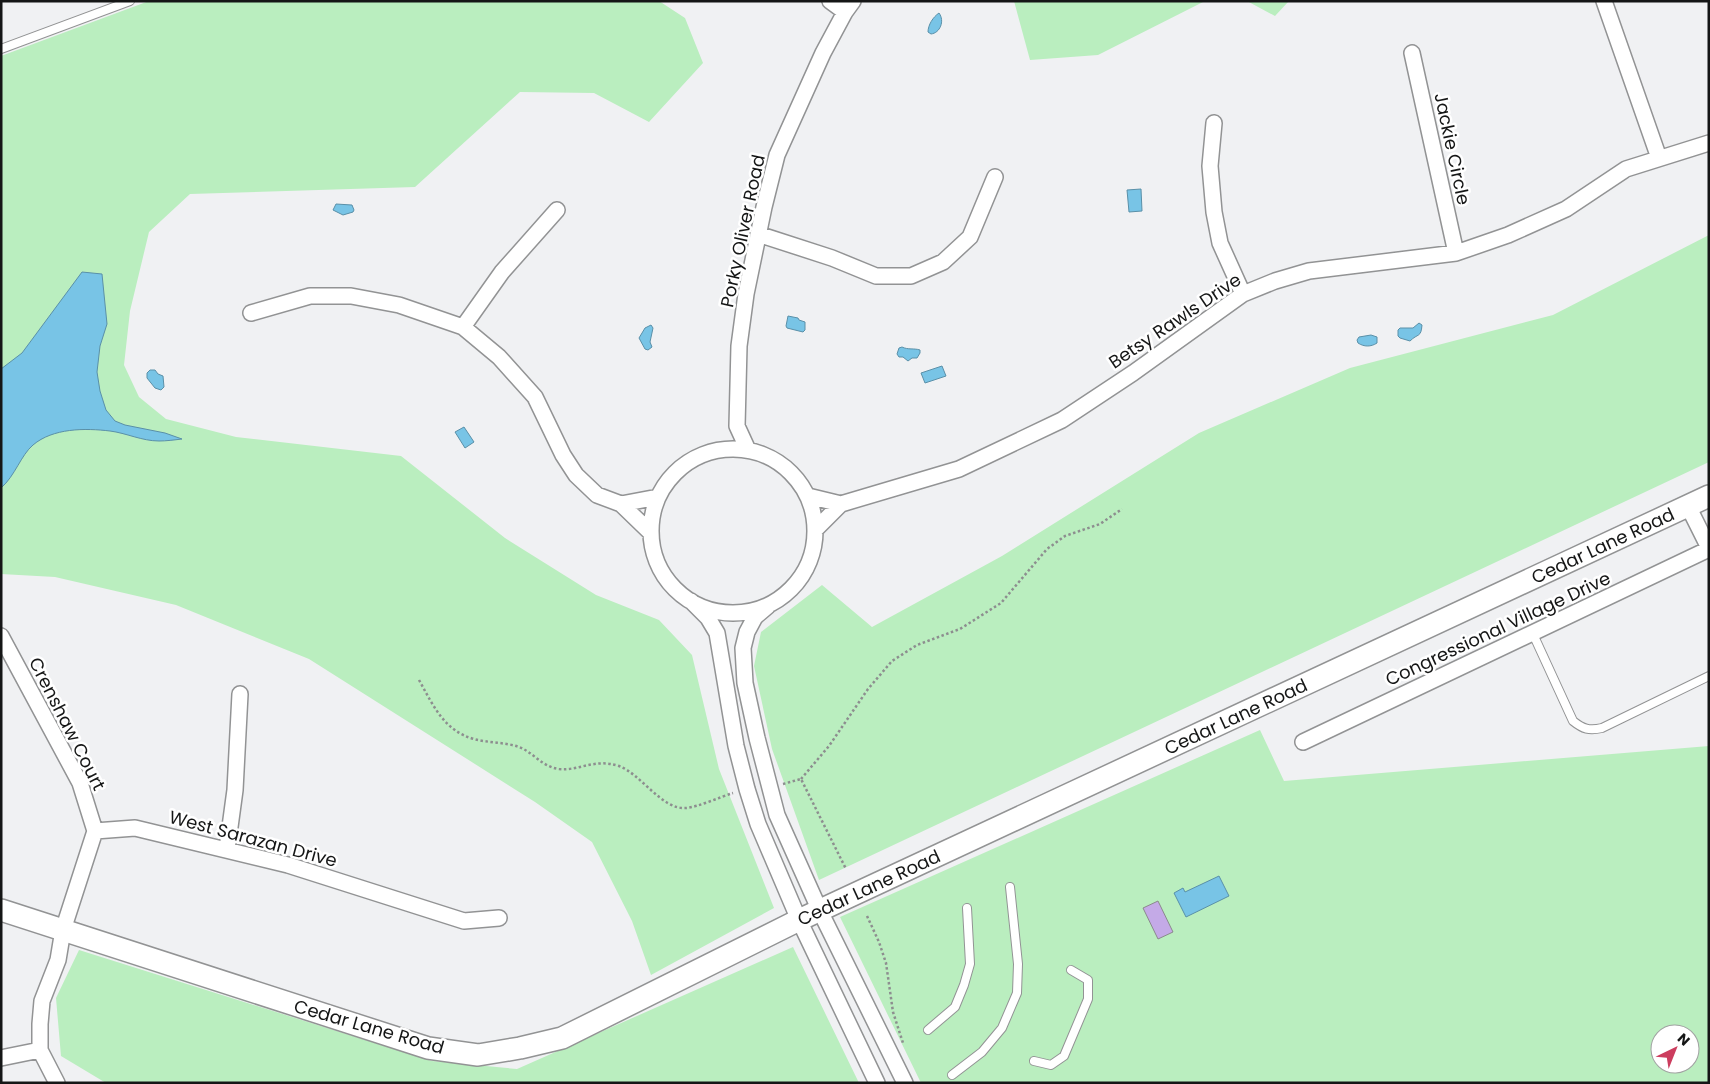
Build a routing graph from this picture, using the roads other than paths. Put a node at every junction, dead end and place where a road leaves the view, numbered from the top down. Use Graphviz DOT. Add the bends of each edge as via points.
graph roads {
  1 [pos="130,1"];
  2 [pos="830,1"];
  3 [pos="1604,1"];
  4 [pos="849,6"];
  5 [pos="1,49"];
  6 [pos="1412,53"];
  7 [pos="1214,123"];
  8 [pos="1709,143"];
  9 [pos="1660,158"];
  10 [pos="995,176"];
  11 [pos="557,210"];
  12 [pos="758,234"];
  13 [pos="1456,253"];
  14 [pos="1244,294"];
  15 [pos="251,313"];
  16 [pos="463,327"];
  17 [pos="737,426"];
  18 [pos="716,450"];
  19 [pos="748,450"];
  20 [pos="808,496"];
  21 [pos="1709,496"];
  22 [pos="658,497"];
  23 [pos="621,504"];
  24 [pos="841,504"];
  25 [pos="1688,506"];
  26 [pos="816,530"];
  27 [pos="651,532"];
  28 [pos="1709,549"];
  29 [pos="692,601"];
  30 [pos="768,606"];
  31 [pos="1533,634"];
  32 [pos="1,636"];
  33 [pos="1709,676"];
  34 [pos="240,694"];
  35 [pos="1303,742"];
  36 [pos="95,832"];
  37 [pos="226,849"];
  38 [pos="1010,887"];
  39 [pos="967,908"];
  40 [pos="1,910"];
  41 [pos="820,911"];
  42 [pos="499,918"];
  43 [pos="799,920"];
  44 [pos="63,930"];
  45 [pos="1071,970"];
  46 [pos="928,1030"];
  47 [pos="40,1050"];
  48 [pos="1,1058"];
  49 [pos="1034,1061"];
  50 [pos="952,1075"];
  51 [pos="57,1083"];
  52 [pos="877,1083"];
  53 [pos="905,1083"];
  1 -- 5 [label="lane"];
  2 -- 4 [label="street"];
  3 -- 9 [label="street"];
  4 -- 12 [label="street, Porky Oliver Road" via="823,53 777,155"];
  6 -- 13 [label="street, Jackie Circle"];
  7 -- 14 [label="street" via="1210,166 1214,212 1220,243"];
  8 -- 9 [label="street, Betsy Rawls Drive"];
  9 -- 13 [label="street, Betsy Rawls Drive" via="1626,169 1566,209 1508,235"];
  10 -- 12 [label="street" via="970,237 943,262 911,276 876,276"];
  11 -- 16 [label="street" via="502,272"];
  12 -- 17 [label="street, Porky Oliver Road" via="739,346"];
  13 -- 14 [label="street, Betsy Rawls Drive" via="1309,271"];
  14 -- 24 [label="street, Betsy Rawls Drive" via="1062,420 959,469"];
  15 -- 16 [label="street" via="310,296 351,296 399,305"];
  16 -- 23 [label="street" via="499,357 535,397 576,475 597,495"];
  17 -- 18 [label="street"];
  17 -- 19 [label="street, Porky Oliver Road"];
  18 -- 19 [label="street"];
  18 -- 22 [label="street" via="682,466"];
  19 -- 20 [label="street" via="791,472"];
  20 -- 24 [label="street"];
  20 -- 26 [label="street"];
  21 -- 25 [label="street, Cedar Lane Road"];
  22 -- 23 [label="street"];
  22 -- 27 [label="street"];
  23 -- 27 [label="street"];
  24 -- 26 [label="street, Betsy Rawls Drive"];
  25 -- 28 [label="street"];
  25 -- 41 [label="street, Cedar Lane Road"];
  26 -- 30 [label="street" via="806,570 787,593"];
  27 -- 29 [label="street" via="660,568 680,593"];
  28 -- 31 [label="street, Congressional Village Drive"];
  29 -- 30 [label="street" via="712,610 731,613"];
  29 -- 43 [label="street" via="717,633 736,746 747,789 758,824"];
  30 -- 41 [label="street" via="755,617 747,632 745,683 756,738 778,815"];
  31 -- 33 [label="lane" via="1573,721 1591,731"];
  31 -- 35 [label="street, Congressional Village Drive"];
  32 -- 36 [label="street, Crenshaw Court" via="80,783"];
  34 -- 37 [label="street" via="236,790"];
  36 -- 37 [label="street, West Sarazan Drive" via="136,828"];
  36 -- 44 [label="street"];
  37 -- 42 [label="street, West Sarazan Drive" via="464,920"];
  38 -- 50 [label="lane" via="1018,964 1017,993 1002,1028 982,1052"];
  39 -- 46 [label="lane" via="970,964 964,986 955,1006"];
  40 -- 44 [label="street, Cedar Lane Road"];
  41 -- 43 [label="street, Cedar Lane Road"];
  41 -- 53 [label="street"];
  43 -- 44 [label="street, Cedar Lane Road" via="562,1038 478,1055 428,1048"];
  43 -- 52 [label="street"];
  44 -- 47 [label="street" via="58,960 42,1001"];
  45 -- 49 [label="lane" via="1088,980 1088,999 1064,1056 1050,1065"];
  47 -- 48 [label="street"];
  47 -- 51 [label="street"];
}
